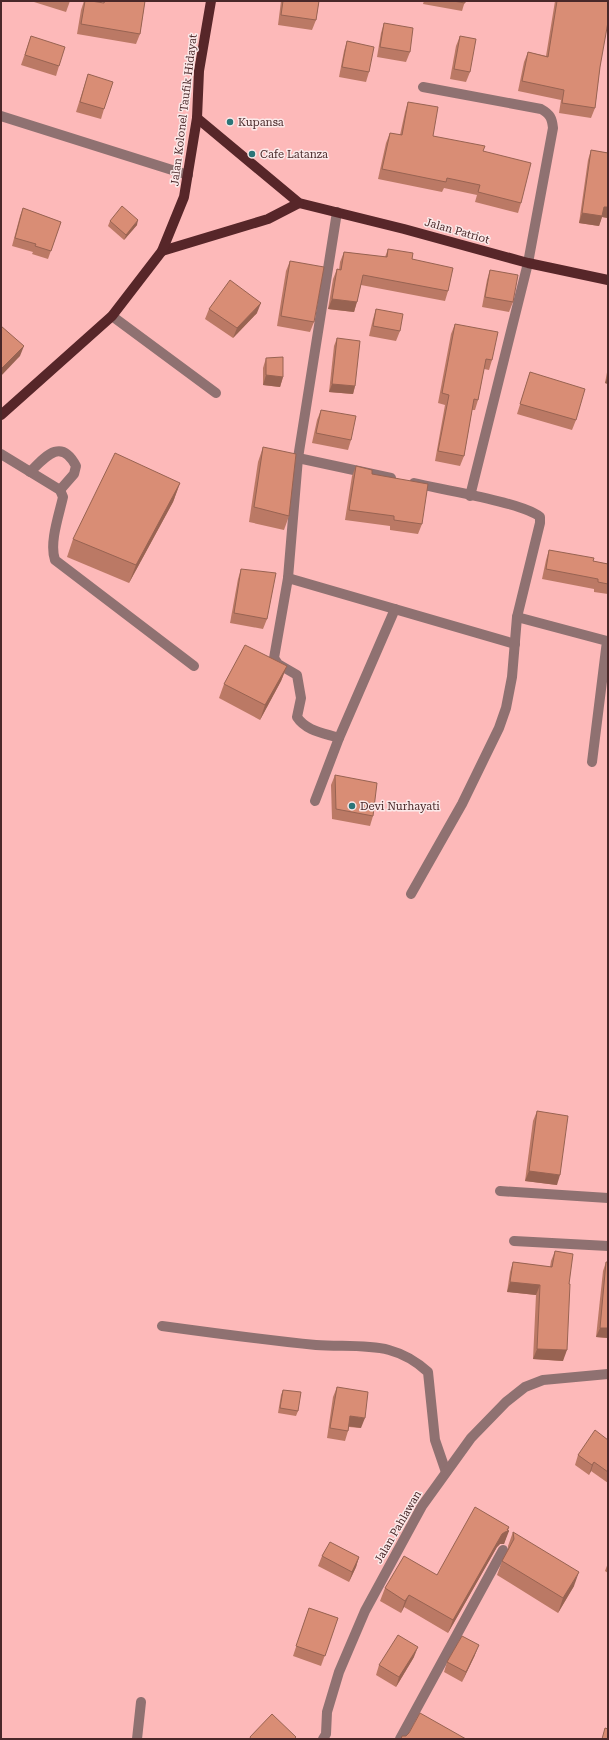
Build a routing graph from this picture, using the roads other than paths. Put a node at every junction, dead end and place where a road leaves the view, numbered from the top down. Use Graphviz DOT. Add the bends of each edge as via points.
graph roads {
  1 [pos="210,1"];
  2 [pos="423,87"];
  3 [pos="1,116"];
  4 [pos="197,118"];
  5 [pos="188,175"];
  6 [pos="299,203"];
  7 [pos="337,212"];
  8 [pos="162,251"];
  9 [pos="528,263"];
  10 [pos="608,280"];
  11 [pos="112,316"];
  12 [pos="216,393"];
  13 [pos="1,415"];
  14 [pos="1,454"];
  15 [pos="298,458"];
  16 [pos="30,472"];
  17 [pos="60,490"];
  18 [pos="470,496"];
  19 [pos="288,578"];
  20 [pos="395,610"];
  21 [pos="517,617"];
  22 [pos="607,638"];
  23 [pos="515,644"];
  24 [pos="194,666"];
  25 [pos="339,738"];
  26 [pos="592,762"];
  27 [pos="315,801"];
  28 [pos="411,894"];
  29 [pos="500,1191"];
  30 [pos="608,1198"];
  31 [pos="514,1241"];
  32 [pos="608,1246"];
  33 [pos="162,1326"];
  34 [pos="608,1374"];
  35 [pos="446,1472"];
  36 [pos="503,1550"];
  37 [pos="141,1702"];
  38 [pos="327,1737"];
  39 [pos="137,1739"];
  40 [pos="400,1739"];
  1 -- 4 [label="main road, Jalan Kolonel Taufik Hidayat" via="199,71"];
  2 -- 9 [label="street" via="541,109 549,113 553,128"];
  3 -- 5 [label="street"];
  4 -- 5 [label="main road, Jalan Kolonel Taufik Hidayat"];
  4 -- 6 [label="main road, Jalan Patriot"];
  5 -- 8 [label="main road, Jalan Kolonel Taufik Hidayat" via="184,197"];
  6 -- 7 [label="main road, Jalan Patriot"];
  6 -- 8 [label="main road" via="268,219"];
  7 -- 9 [label="main road, Jalan Patriot"];
  7 -- 15 [label="street"];
  8 -- 11 [label="main road, Jalan Kolonel Taufik Hidayat"];
  9 -- 10 [label="main road, Jalan Patriot"];
  9 -- 18 [label="street"];
  11 -- 12 [label="street"];
  11 -- 13 [label="main road, Jalan Kolonel Taufik Hidayat"];
  14 -- 16 [label="street"];
  15 -- 18 [label="street"];
  15 -- 19 [label="street"];
  16 -- 17 [label="street"];
  16 -- 17 [label="street" via="48,454 54,451 65,453 76,466 74,474"];
  17 -- 24 [label="street" via="63,497 53,545 52,554 55,560"];
  18 -- 21 [label="street" via="504,503 535,513 540,518"];
  19 -- 20 [label="street"];
  19 -- 25 [label="street" via="274,658 278,664 297,675 301,698 297,717 302,724"];
  20 -- 23 [label="street"];
  20 -- 25 [label="street"];
  21 -- 22 [label="street"];
  21 -- 23 [label="street"];
  22 -- 26 [label="street"];
  23 -- 28 [label="street" via="506,708 499,728 462,804"];
  25 -- 27 [label="street"];
  29 -- 30 [label="street"];
  31 -- 32 [label="street"];
  33 -- 35 [label="street" via="268,1340 376,1348 402,1354 418,1362 428,1372 435,1440"];
  34 -- 35 [label="street, Jalan Pahlawan" via="543,1380 525,1387 506,1402 471,1438"];
  35 -- 38 [label="street, Jalan Pahlawan" via="422,1506 365,1611 339,1672 327,1712"];
  36 -- 40 [label="street"];
  37 -- 39 [label="street"];
}
